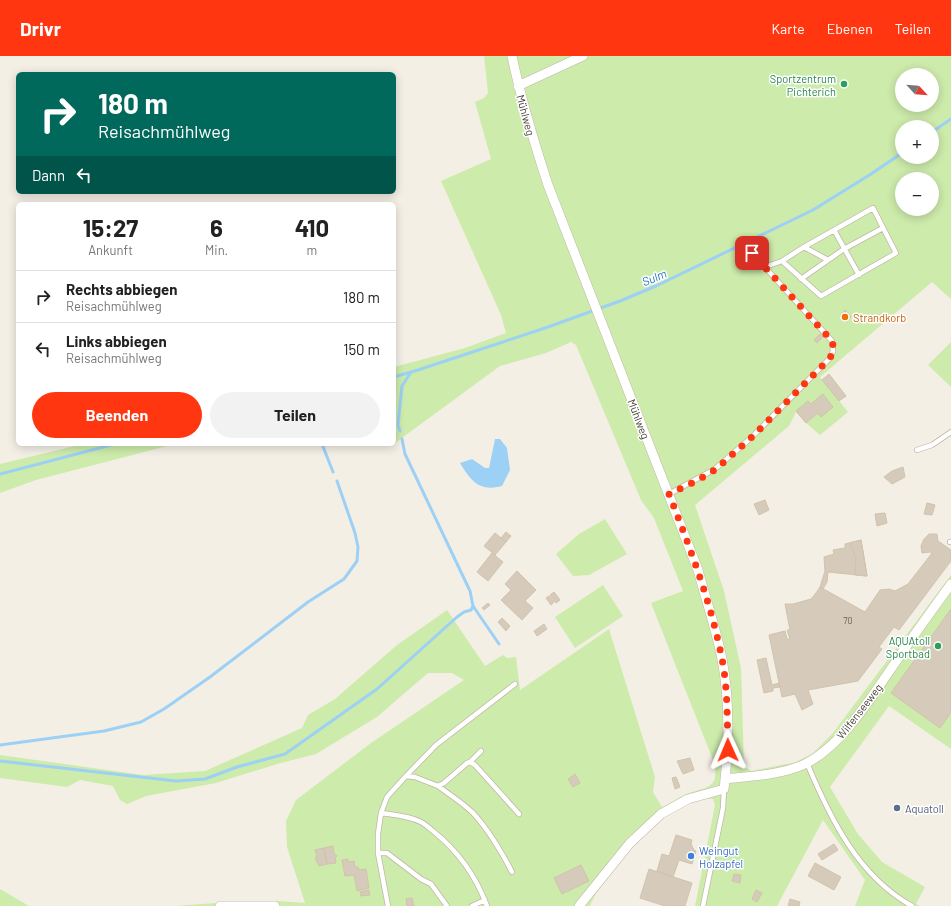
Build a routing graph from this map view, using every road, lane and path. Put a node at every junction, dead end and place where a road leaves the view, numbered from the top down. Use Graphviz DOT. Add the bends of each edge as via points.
graph roads {
  1 [pos="512,56"];
  2 [pos="583,56"];
  3 [pos="518,86"];
  4 [pos="882,228"];
  5 [pos="834,230"];
  6 [pos="804,247"];
  7 [pos="844,248"];
  8 [pos="752,253"];
  9 [pos="828,260"];
  10 [pos="782,261"];
  11 [pos="765,267"];
  12 [pos="859,275"];
  13 [pos="801,279"];
  14 [pos="951,432"];
  15 [pos="917,450"];
  16 [pos="669,494"];
  17 [pos="951,584"];
  18 [pos="515,684"];
  19 [pos="482,751"];
  20 [pos="470,762"];
  21 [pos="807,763"];
  22 [pos="406,776"];
  23 [pos="725,779"];
  24 [pos="438,786"];
  25 [pos="724,789"];
  26 [pos="381,813"];
  27 [pos="518,814"];
  28 [pos="378,853"];
  29 [pos="512,872"];
  30 [pos="485,900"];
  31 [pos="220,906"];
  32 [pos="275,906"];
  33 [pos="388,906"];
  34 [pos="447,906"];
  35 [pos="472,906"];
  36 [pos="487,906"];
  37 [pos="579,906"];
  38 [pos="703,906"];
  39 [pos="912,906"];
  1 -- 3 [label="street, Mühlweg"];
  2 -- 3 [label="street"];
  3 -- 16 [label="street, Mühlweg" via="548,185"];
  4 -- 5 [label="lane" via="873,208"];
  4 -- 7 [label="lane"];
  4 -- 12 [label="lane" via="896,253"];
  5 -- 6 [label="lane"];
  5 -- 7 [label="lane"];
  6 -- 9 [label="lane"];
  6 -- 10 [label="lane"];
  7 -- 9 [label="lane"];
  7 -- 12 [label="lane"];
  8 -- 11 [label="lane"];
  9 -- 13 [label="lane"];
  10 -- 11 [label="lane"];
  10 -- 13 [label="lane"];
  11 -- 16 [label="lane" via="832,341 833,351 830,358 781,408 721,465"];
  12 -- 13 [label="lane" via="821,296"];
  14 -- 15 [label="lane" via="932,445"];
  16 -- 23 [label="street, Mühlweg" via="698,570 722,660 727,706 728,750"];
  17 -- 21 [label="street, Wilfenseeweg" via="839,738"];
  18 -- 22 [label="lane" via="436,745"];
  19 -- 20 [label="lane"];
  20 -- 24 [label="lane"];
  20 -- 27 [label="lane" via="476,764"];
  21 -- 23 [label="street, Wilfenseeweg" via="776,773"];
  21 -- 39 [label="lane" via="826,807 854,853 892,894"];
  22 -- 24 [label="lane"];
  22 -- 26 [label="lane" via="387,796"];
  23 -- 25 [label="street, Mühlweg"];
  24 -- 29 [label="lane" via="472,813 493,837"];
  25 -- 37 [label="street" via="688,799 661,814 630,843"];
  25 -- 38 [label="lane" via="723,808"];
  26 -- 28 [label="lane"];
  26 -- 30 [label="lane" via="408,817 421,822 439,836 465,862"];
  28 -- 33 [label="lane"];
  28 -- 34 [label="lane" via="387,853 431,884"];
  30 -- 35 [label="lane"];
  30 -- 36 [label="lane"];
  31 -- 32 [label="street"];
}
